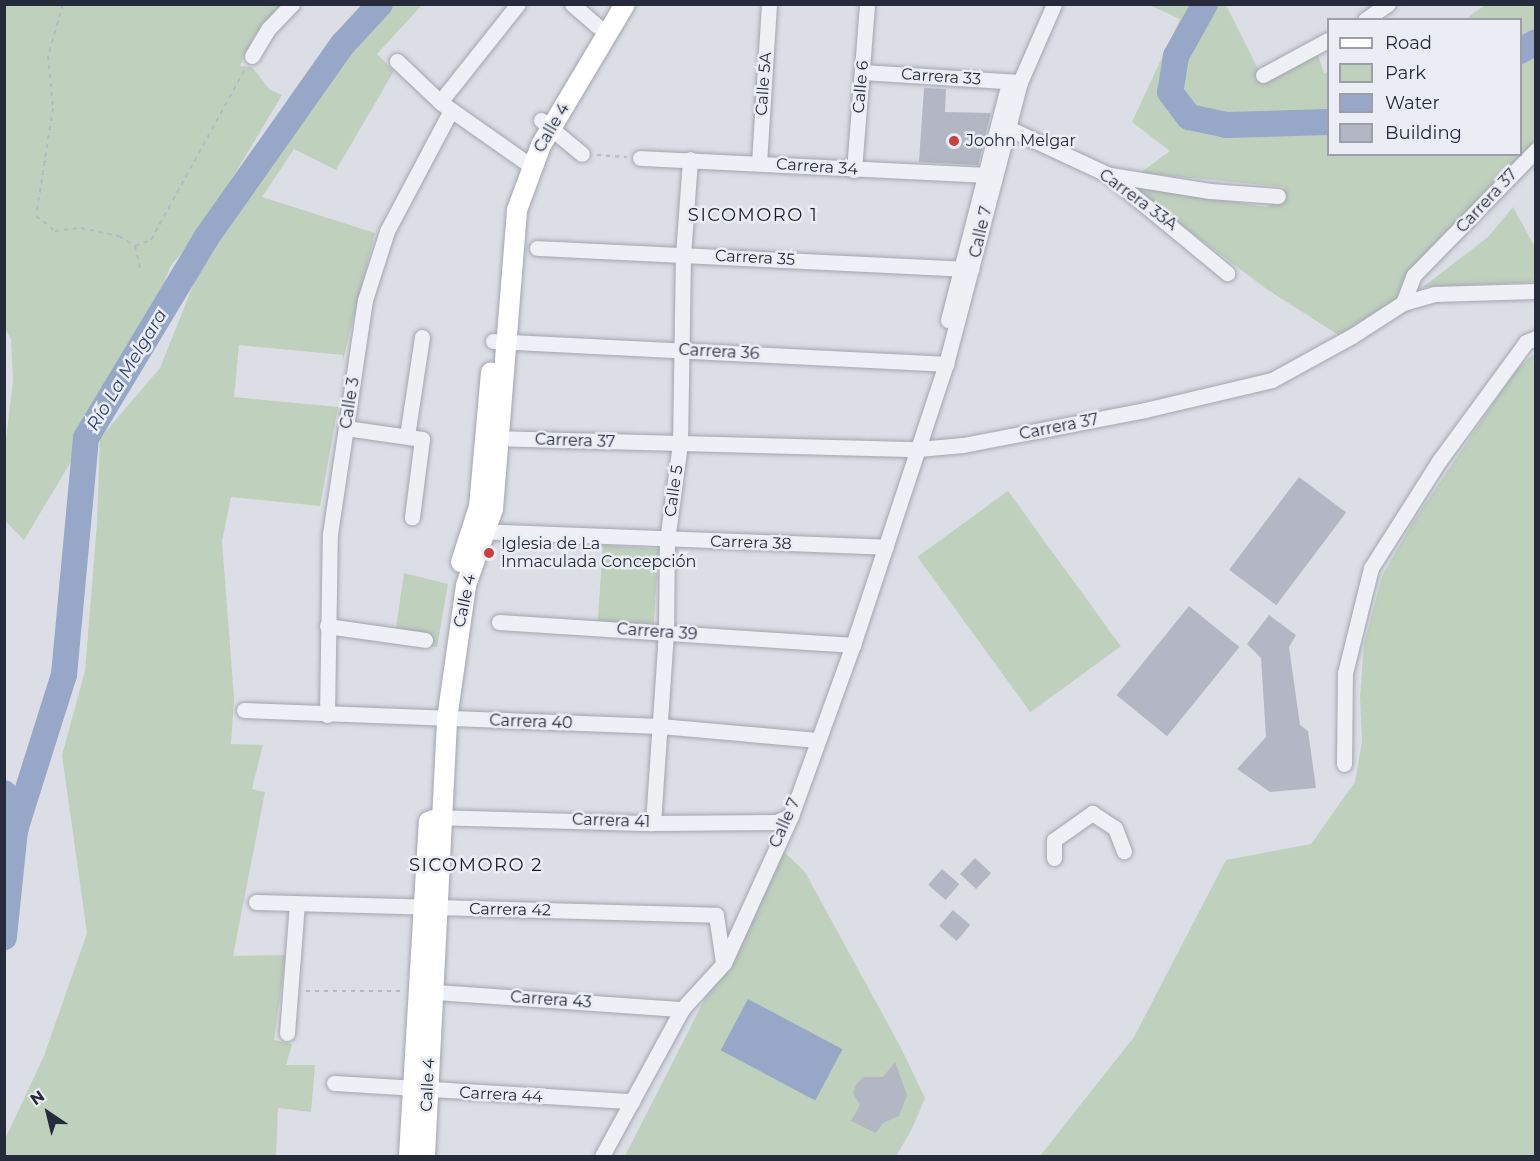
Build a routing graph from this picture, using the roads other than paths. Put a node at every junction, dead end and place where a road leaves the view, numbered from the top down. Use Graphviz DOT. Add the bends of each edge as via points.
graph roads {
  1 [pos="292,4"];
  2 [pos="518,4"];
  3 [pos="572,4"];
  4 [pos="610,4"];
  5 [pos="625,4"];
  6 [pos="769,4"];
  7 [pos="867,4"];
  8 [pos="1043,4"];
  9 [pos="1054,4"];
  10 [pos="1388,4"];
  11 [pos="1368,18"];
  12 [pos="597,26"];
  13 [pos="1327,41"];
  14 [pos="252,56"];
  15 [pos="397,61"];
  16 [pos="862,72"];
  17 [pos="1263,75"];
  18 [pos="1015,82"];
  19 [pos="446,106"];
  20 [pos="546,124"];
  21 [pos="1006,127"];
  22 [pos="1536,150"];
  23 [pos="582,154"];
  24 [pos="640,158"];
  25 [pos="690,159"];
  26 [pos="759,163"];
  27 [pos="525,164"];
  28 [pos="854,170"];
  29 [pos="1107,174"];
  30 [pos="989,175"];
  31 [pos="1278,196"];
  32 [pos="537,248"];
  33 [pos="683,255"];
  34 [pos="967,269"];
  35 [pos="1227,273"];
  36 [pos="1536,291"];
  37 [pos="1403,303"];
  38 [pos="422,337"];
  39 [pos="1536,338"];
  40 [pos="500,342"];
  41 [pos="684,350"];
  42 [pos="941,364"];
  43 [pos="346,428"];
  44 [pos="407,436"];
  45 [pos="493,438"];
  46 [pos="680,444"];
  47 [pos="912,453"];
  48 [pos="412,518"];
  49 [pos="478,531"];
  50 [pos="667,541"];
  51 [pos="886,547"];
  52 [pos="499,622"];
  53 [pos="327,626"];
  54 [pos="666,633"];
  55 [pos="424,640"];
  56 [pos="853,645"];
  57 [pos="244,710"];
  58 [pos="327,715"];
  59 [pos="441,719"];
  60 [pos="660,726"];
  61 [pos="817,740"];
  62 [pos="1344,764"];
  63 [pos="790,816"];
  64 [pos="436,817"];
  65 [pos="653,823"];
  66 [pos="1124,850"];
  67 [pos="1054,858"];
  68 [pos="256,903"];
  69 [pos="297,904"];
  70 [pos="431,908"];
  71 [pos="724,963"];
  72 [pos="426,992"];
  73 [pos="682,1009"];
  74 [pos="287,1033"];
  75 [pos="334,1083"];
  76 [pos="420,1091"];
  77 [pos="633,1101"];
  78 [pos="409,1156"];
  79 [pos="425,1156"];
  80 [pos="602,1156"];
  1 -- 14 [label="street" via="269,28"];
  2 -- 19 [label="street, Calle 3"];
  3 -- 12 [label="street"];
  4 -- 12 [label="main road, Calle 4"];
  5 -- 20 [label="main road, Calle 4"];
  6 -- 26 [label="street, Calle 5A"];
  7 -- 16 [label="street, Calle 6"];
  8 -- 18 [label="street, Calle 7"];
  9 -- 18 [label="street, Calle 7"];
  10 -- 11 [label="street"];
  12 -- 20 [label="main road, Calle 4"];
  13 -- 17 [label="street"];
  15 -- 19 [label="street"];
  16 -- 18 [label="street, Carrera 33"];
  16 -- 28 [label="street, Calle 6"];
  18 -- 21 [label="street, Calle 7"];
  18 -- 30 [label="street, Calle 7"];
  19 -- 27 [label="street"];
  19 -- 43 [label="street, Calle 3" via="387,231 365,300"];
  20 -- 23 [label="street"];
  20 -- 27 [label="main road, Calle 4"];
  21 -- 29 [label="street, Carrera 33A"];
  21 -- 30 [label="street, Calle 7"];
  22 -- 37 [label="street, Carrera 37" via="1414,275"];
  24 -- 25 [label="street, Carrera 34"];
  25 -- 26 [label="street, Carrera 34"];
  25 -- 33 [label="street, Calle 5"];
  26 -- 28 [label="street, Carrera 34"];
  27 -- 40 [label="main road, Calle 4"];
  28 -- 30 [label="street, Carrera 34"];
  29 -- 31 [label="street" via="1210,191"];
  29 -- 35 [label="street, Carrera 33A"];
  30 -- 34 [label="street, Calle 7"];
  32 -- 33 [label="street, Carrera 35"];
  33 -- 34 [label="street, Carrera 35"];
  33 -- 41 [label="street, Calle 5"];
  34 -- 42 [label="street, Calle 7"];
  36 -- 37 [label="street" via="1434,294"];
  37 -- 47 [label="street, Carrera 37" via="1272,380 1134,412"];
  38 -- 44 [label="street"];
  39 -- 62 [label="street" via="1526,342 1439,461 1371,568 1345,673"];
  40 -- 41 [label="street, Carrera 36"];
  40 -- 45 [label="main road, Calle 4"];
  41 -- 42 [label="street, Carrera 36"];
  41 -- 46 [label="street, Calle 5"];
  42 -- 47 [label="street, Calle 7"];
  43 -- 44 [label="street"];
  43 -- 53 [label="street, Calle 3" via="330,534"];
  44 -- 48 [label="street" via="422,439 423,444"];
  45 -- 46 [label="street, Carrera 37"];
  45 -- 49 [label="main road, Calle 4" via="493,509"];
  46 -- 47 [label="street, Carrera 37"];
  46 -- 50 [label="street, Calle 5"];
  47 -- 51 [label="street, Calle 7"];
  49 -- 50 [label="street, Carrera 38"];
  49 -- 59 [label="main road, Calle 4"];
  50 -- 51 [label="street, Carrera 38"];
  50 -- 54 [label="street, Calle 5"];
  51 -- 56 [label="street, Calle 7"];
  52 -- 54 [label="street, Carrera 39"];
  53 -- 55 [label="street"];
  53 -- 58 [label="street, Calle 3"];
  54 -- 56 [label="street, Carrera 39"];
  54 -- 60 [label="street, Calle 5"];
  56 -- 61 [label="street, Calle 7"];
  57 -- 58 [label="street, Carrera 40"];
  58 -- 59 [label="street, Carrera 40"];
  59 -- 60 [label="street, Carrera 40"];
  59 -- 64 [label="main road, Calle 4"];
  60 -- 61 [label="street, Carrera 40"];
  60 -- 65 [label="street, Calle 5"];
  61 -- 63 [label="street, Calle 7"];
  63 -- 65 [label="street, Carrera 41" via="776,822"];
  63 -- 71 [label="street, Calle 7"];
  64 -- 65 [label="street, Carrera 41"];
  64 -- 70 [label="main road, Calle 4"];
  66 -- 67 [label="street" via="1114,828 1092,813 1054,840"];
  68 -- 69 [label="street, Carrera 42"];
  69 -- 70 [label="street, Carrera 42"];
  69 -- 74 [label="street"];
  70 -- 71 [label="street, Carrera 42" via="716,915"];
  70 -- 72 [label="main road, Calle 4"];
  71 -- 73 [label="street, Calle 7"];
  72 -- 73 [label="street, Carrera 43"];
  72 -- 76 [label="main road, Calle 4"];
  73 -- 77 [label="street, Calle 7"];
  75 -- 76 [label="street, Carrera 44"];
  76 -- 77 [label="street, Carrera 44"];
  76 -- 78 [label="main road, Calle 4"];
  76 -- 79 [label="main road, Calle 4"];
  77 -- 80 [label="street, Calle 7"];
}
